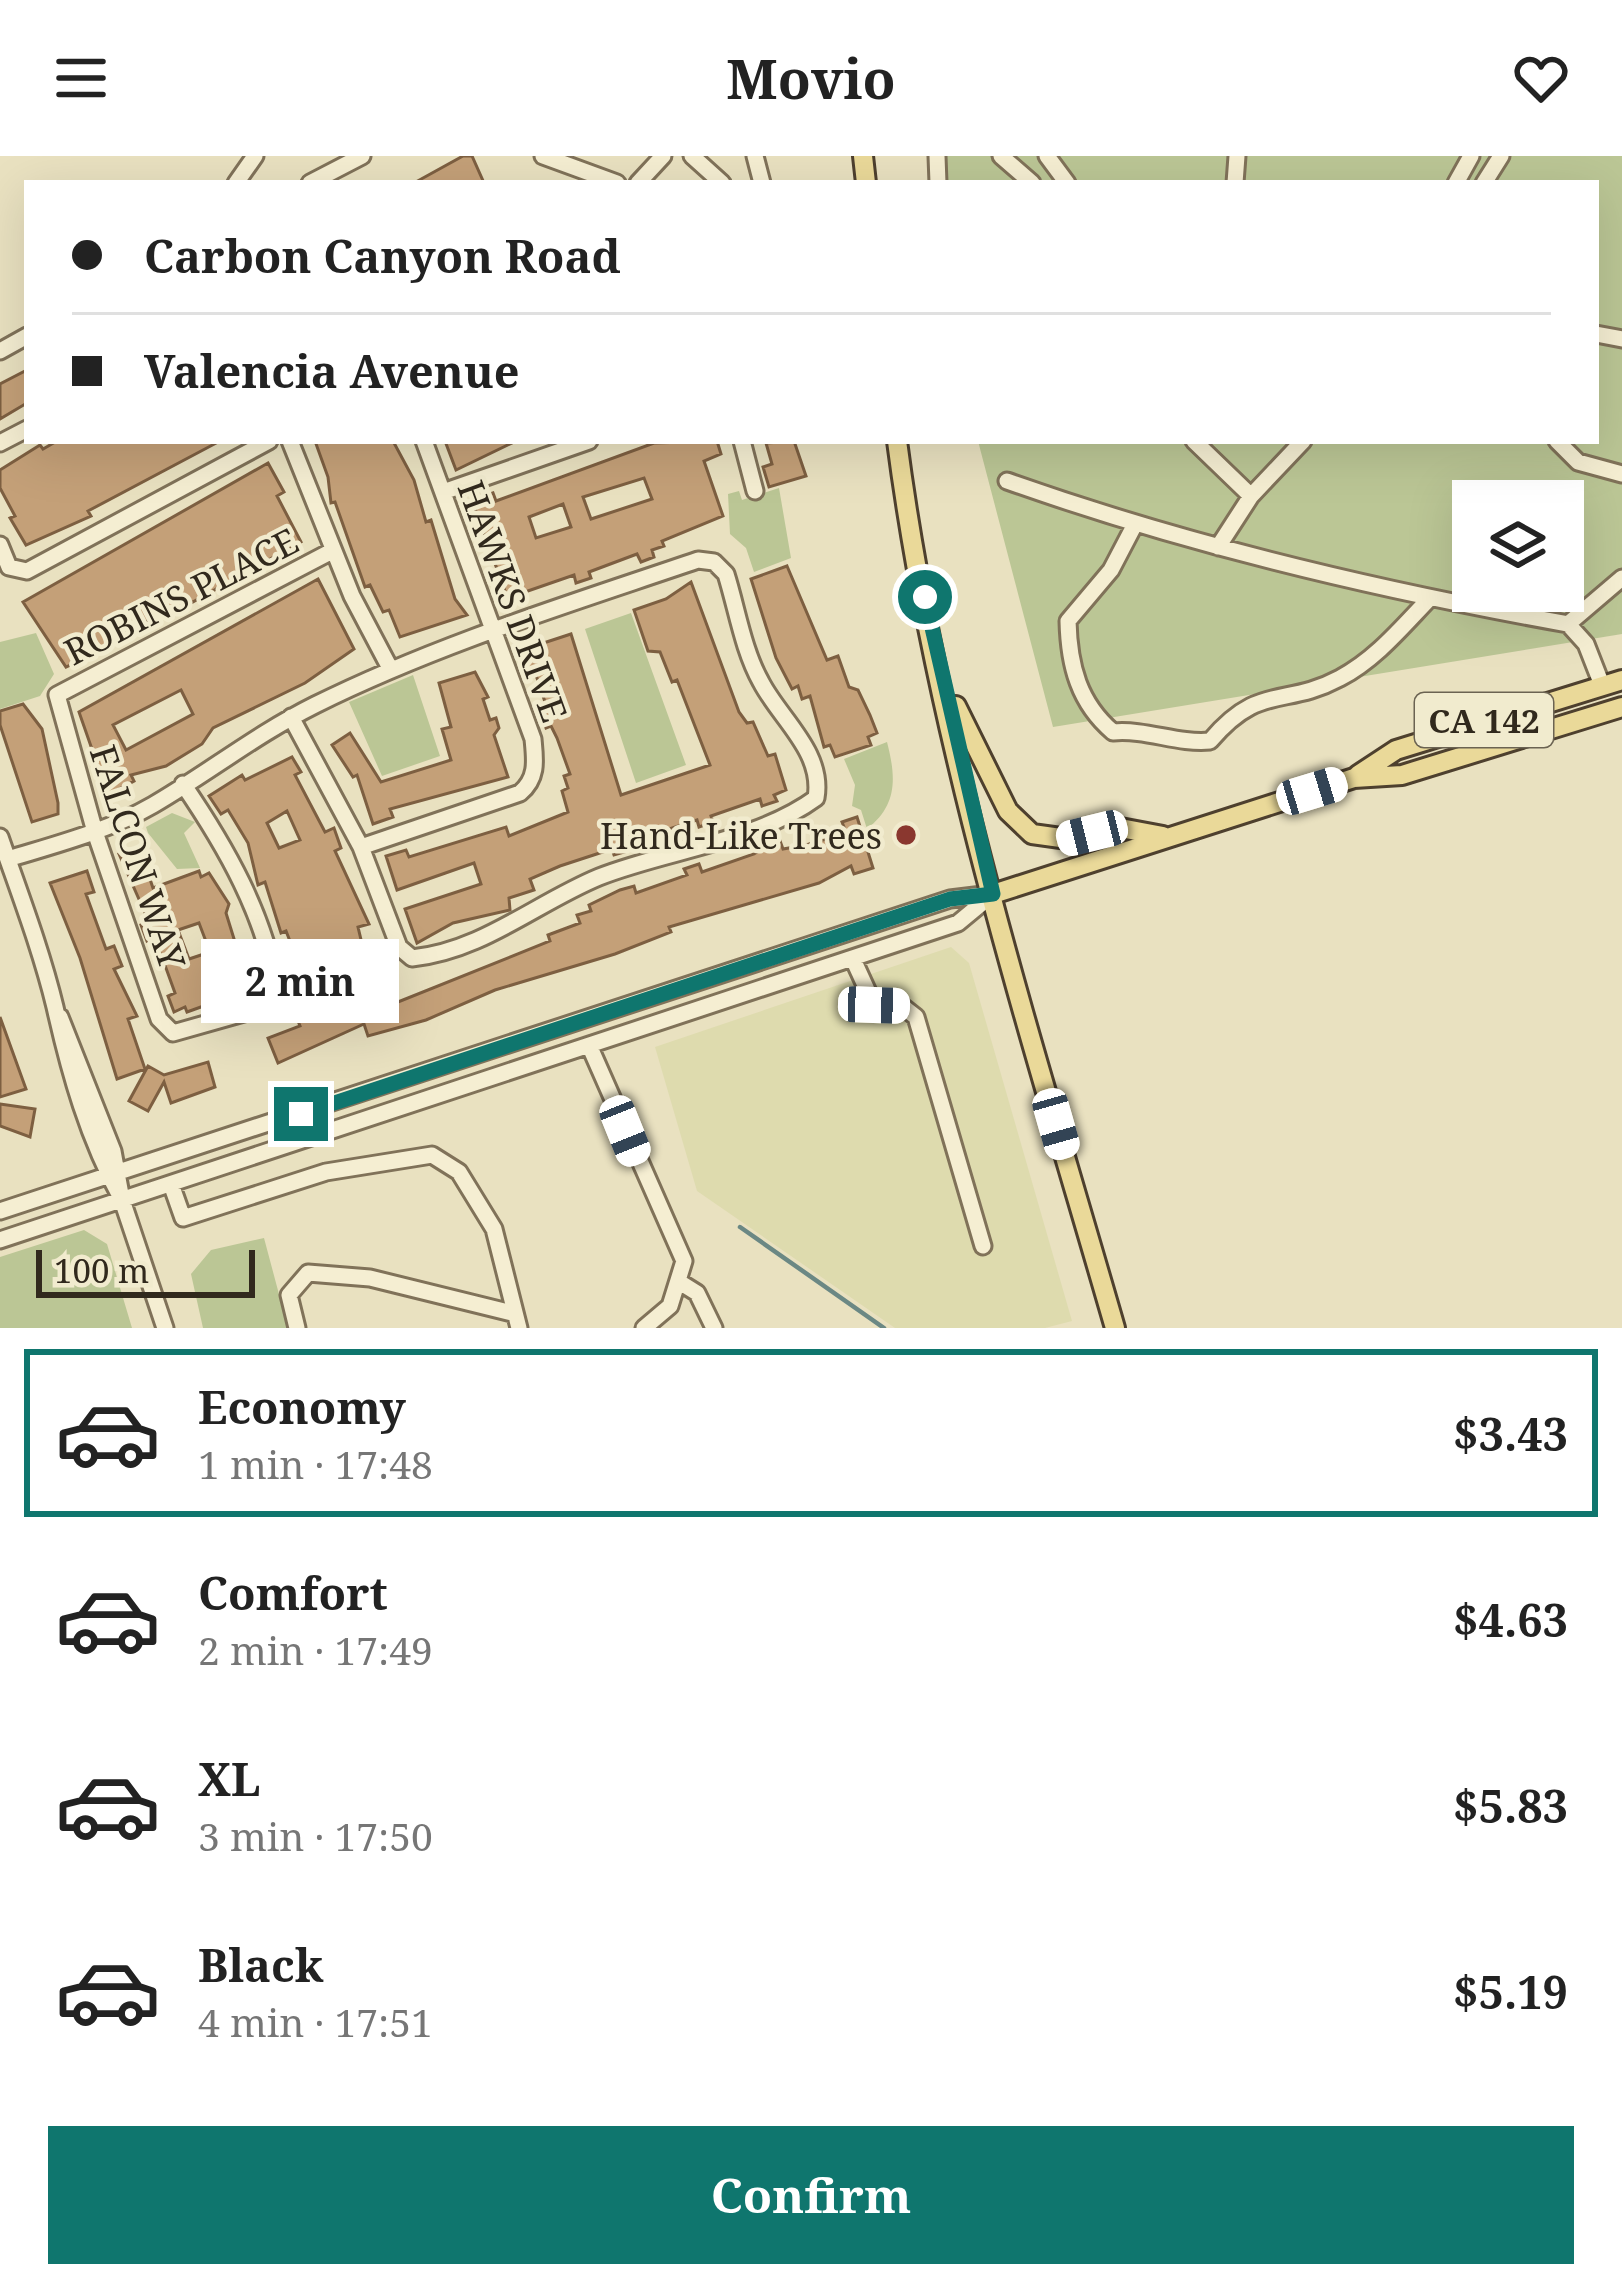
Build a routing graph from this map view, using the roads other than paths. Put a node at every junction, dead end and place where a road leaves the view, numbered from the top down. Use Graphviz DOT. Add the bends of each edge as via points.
graph roads {
  1 [pos="362,156"];
  2 [pos="543,156"];
  3 [pos="663,156"];
  4 [pos="692,156"];
  5 [pos="1001,156"];
  6 [pos="316,180"];
  7 [pos="609,180"];
  8 [pos="641,180"];
  9 [pos="719,180"];
  10 [pos="1029,180"];
  11 [pos="263,444"];
  12 [pos="291,444"];
  13 [pos="425,444"];
  14 [pos="580,444"];
  15 [pos="743,444"];
  16 [pos="898,444"];
  17 [pos="1197,444"];
  18 [pos="1298,444"];
  19 [pos="1560,444"];
  20 [pos="1622,474"];
  21 [pos="1007,481"];
  22 [pos="755,491"];
  23 [pos="443,492"];
  24 [pos="1251,496"];
  25 [pos="1134,526"];
  26 [pos="0,545"];
  27 [pos="1218,548"];
  28 [pos="332,551"];
  29 [pos="1622,578"];
  30 [pos="1430,598"];
  31 [pos="1568,624"];
  32 [pos="494,629"];
  33 [pos="391,670"];
  34 [pos="943,680"];
  35 [pos="1612,683"];
  36 [pos="57,695"];
  37 [pos="1622,707"];
  38 [pos="291,718"];
  39 [pos="1354,778"];
  40 [pos="183,784"];
  41 [pos="95,832"];
  42 [pos="0,837"];
  43 [pos="1167,837"];
  44 [pos="361,848"];
  45 [pos="8,859"];
  46 [pos="993,894"];
  47 [pos="853,958"];
  48 [pos="589,1045"];
  49 [pos="113,1175"];
  50 [pos="171,1184"];
  51 [pos="122,1200"];
  52 [pos="0,1211"];
  53 [pos="0,1240"];
  54 [pos="983,1246"];
  55 [pos="680,1283"];
  56 [pos="516,1321"];
  57 [pos="165,1328"];
  58 [pos="296,1328"];
  59 [pos="644,1328"];
  60 [pos="714,1328"];
  61 [pos="1115,1328"];
  1 -- 6 [label="street"];
  2 -- 7 [label="street"];
  3 -- 8 [label="street"];
  4 -- 9 [label="street"];
  5 -- 10 [label="street"];
  11 -- 26 [label="street" via="29,570 15,571"];
  12 -- 28 [label="street"];
  13 -- 23 [label="street, HAWKS DRIVE"];
  14 -- 23 [label="street"];
  15 -- 22 [label="street"];
  16 -- 34 [label="main road, CA 142"];
  17 -- 24 [label="street"];
  18 -- 24 [label="street"];
  19 -- 20 [label="street" via="1578,462"];
  21 -- 25 [label="street"];
  23 -- 32 [label="street, HAWKS DRIVE"];
  24 -- 27 [label="street"];
  25 -- 27 [label="street"];
  25 -- 30 [label="street" via="1111,570 1068,621 1086,709 1112,732 1210,741 1236,710 1336,680 1371,658"];
  27 -- 30 [label="street"];
  28 -- 33 [label="street"];
  28 -- 36 [label="street, ROBINS PLACE"];
  29 -- 31 [label="street"];
  30 -- 31 [label="street"];
  31 -- 35 [label="street"];
  32 -- 33 [label="street"];
  32 -- 44 [label="street, HAWKS DRIVE" via="533,739 531,784"];
  32 -- 44 [label="street" via="698,560 714,562 726,574 760,682 804,744 817,798 593,880 496,932 412,958 399,947"];
  33 -- 38 [label="street"];
  34 -- 43 [label="main road, CA 142" via="1008,811 1032,834 1068,839 1115,827"];
  34 -- 46 [label="main road, CA 142"];
  35 -- 39 [label="main road, CA 142" via="1396,750"];
  36 -- 41 [label="street, FALCON WAY"];
  37 -- 39 [label="main road, CA 142" via="1402,775"];
  38 -- 40 [label="street"];
  38 -- 44 [label="street"];
  39 -- 43 [label="main road, CA 142"];
  40 -- 41 [label="street"];
  40 -- 41 [label="street, FALCON WAY" via="237,871 272,960 277,991 265,1007 172,1033 159,1019"];
  41 -- 45 [label="street"];
  42 -- 45 [label="street"];
  43 -- 46 [label="main road, CA 142"];
  45 -- 49 [label="street"];
  46 -- 47 [label="street" via="958,922"];
  46 -- 49 [label="street" via="950,899"];
  46 -- 61 [label="main road"];
  47 -- 48 [label="street"];
  47 -- 54 [label="street" via="874,1005 902,1006 916,1018"];
  48 -- 50 [label="street"];
  48 -- 55 [label="street" via="684,1261"];
  49 -- 51 [label="street"];
  49 -- 52 [label="street"];
  50 -- 51 [label="street"];
  50 -- 56 [label="street" via="183,1219 326,1172 432,1155 459,1172 494,1228"];
  51 -- 53 [label="street"];
  51 -- 57 [label="street"];
  55 -- 59 [label="street" via="670,1306"];
  55 -- 60 [label="street" via="697,1293"];
  56 -- 58 [label="street" via="370,1278 308,1273 289,1295"];
}
